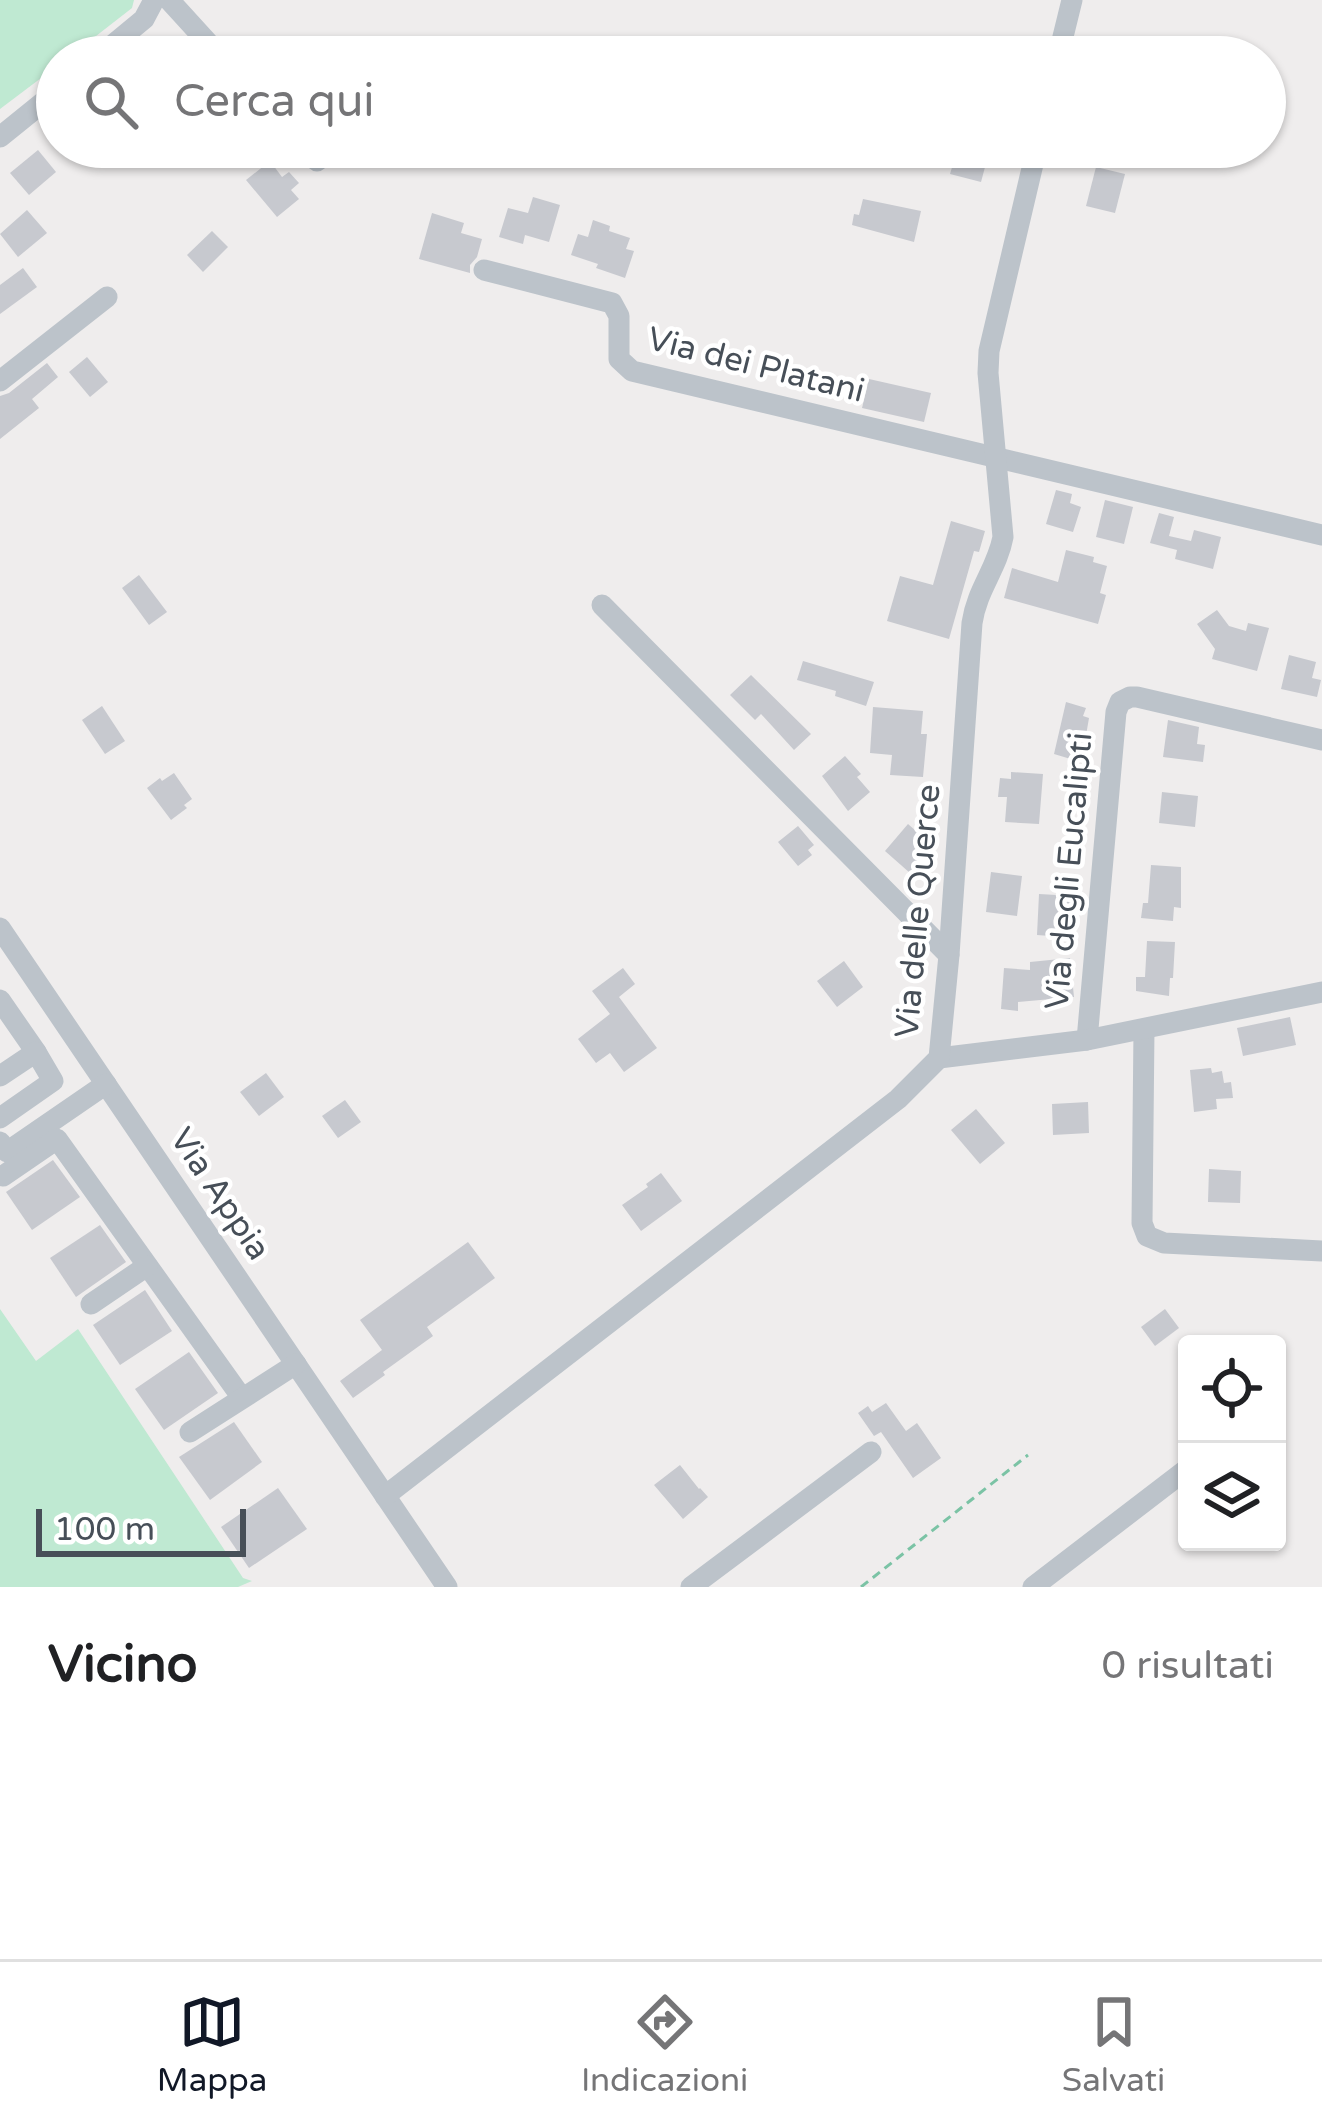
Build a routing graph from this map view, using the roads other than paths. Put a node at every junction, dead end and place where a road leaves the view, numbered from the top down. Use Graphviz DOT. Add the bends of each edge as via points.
graph roads {
  1 [pos="154,0"];
  2 [pos="169,0"];
  3 [pos="1072,0"];
  4 [pos="123,36"];
  5 [pos="202,36"];
  6 [pos="1063,36"];
  7 [pos="36,108"];
  8 [pos="0,137"];
  9 [pos="1032,168"];
  10 [pos="484,270"];
  11 [pos="107,297"];
  12 [pos="0,381"];
  13 [pos="996,457"];
  14 [pos="1322,535"];
  15 [pos="602,604"];
  16 [pos="1322,740"];
  17 [pos="0,928"];
  18 [pos="950,955"];
  19 [pos="1322,992"];
  20 [pos="0,1000"];
  21 [pos="20,1028"];
  22 [pos="1144,1028"];
  23 [pos="1088,1040"];
  24 [pos="0,1042"];
  25 [pos="36,1052"];
  26 [pos="939,1058"];
  27 [pos="0,1076"];
  28 [pos="106,1084"];
  29 [pos="0,1118"];
  30 [pos="0,1142"];
  31 [pos="3,1176"];
  32 [pos="1322,1251"];
  33 [pos="147,1266"];
  34 [pos="91,1304"];
  35 [pos="296,1364"];
  36 [pos="242,1398"];
  37 [pos="190,1432"];
  38 [pos="871,1453"];
  39 [pos="1178,1476"];
  40 [pos="386,1496"];
  41 [pos="447,1587"];
  42 [pos="691,1587"];
  43 [pos="1034,1587"];
  1 -- 4 [label="street"];
  2 -- 5 [label="street"];
  3 -- 6 [label="street"];
  7 -- 8 [label="street"];
  9 -- 13 [label="street, Via delle Querce" via="989,351"];
  10 -- 13 [label="street, Via dei Platani" via="612,303 619,359 632,370"];
  11 -- 12 [label="street"];
  13 -- 14 [label="street"];
  13 -- 18 [label="street, Via delle Querce" via="1003,537 973,616"];
  15 -- 18 [label="street"];
  16 -- 23 [label="street, Via degli Eucalipti" via="1137,697 1120,702"];
  17 -- 28 [label="street, Via Appia"];
  18 -- 26 [label="street, Via delle Querce"];
  19 -- 22 [label="street"];
  20 -- 21 [label="street"];
  21 -- 24 [label="street"];
  21 -- 25 [label="street"];
  22 -- 23 [label="street"];
  22 -- 32 [label="street" via="1147,1236 1164,1244"];
  23 -- 26 [label="street"];
  25 -- 27 [label="street"];
  25 -- 29 [label="street" via="53,1082"];
  26 -- 40 [label="street, Via delle Querce" via="898,1099"];
  28 -- 30 [label="street" via="7,1152"];
  28 -- 35 [label="street, Via Appia"];
  31 -- 33 [label="street" via="57,1139"];
  33 -- 34 [label="street"];
  33 -- 36 [label="street"];
  35 -- 36 [label="street"];
  35 -- 40 [label="street, Via Appia"];
  36 -- 37 [label="street"];
  38 -- 42 [label="street"];
  39 -- 43 [label="street"];
  40 -- 41 [label="street, Via Appia"];
}
